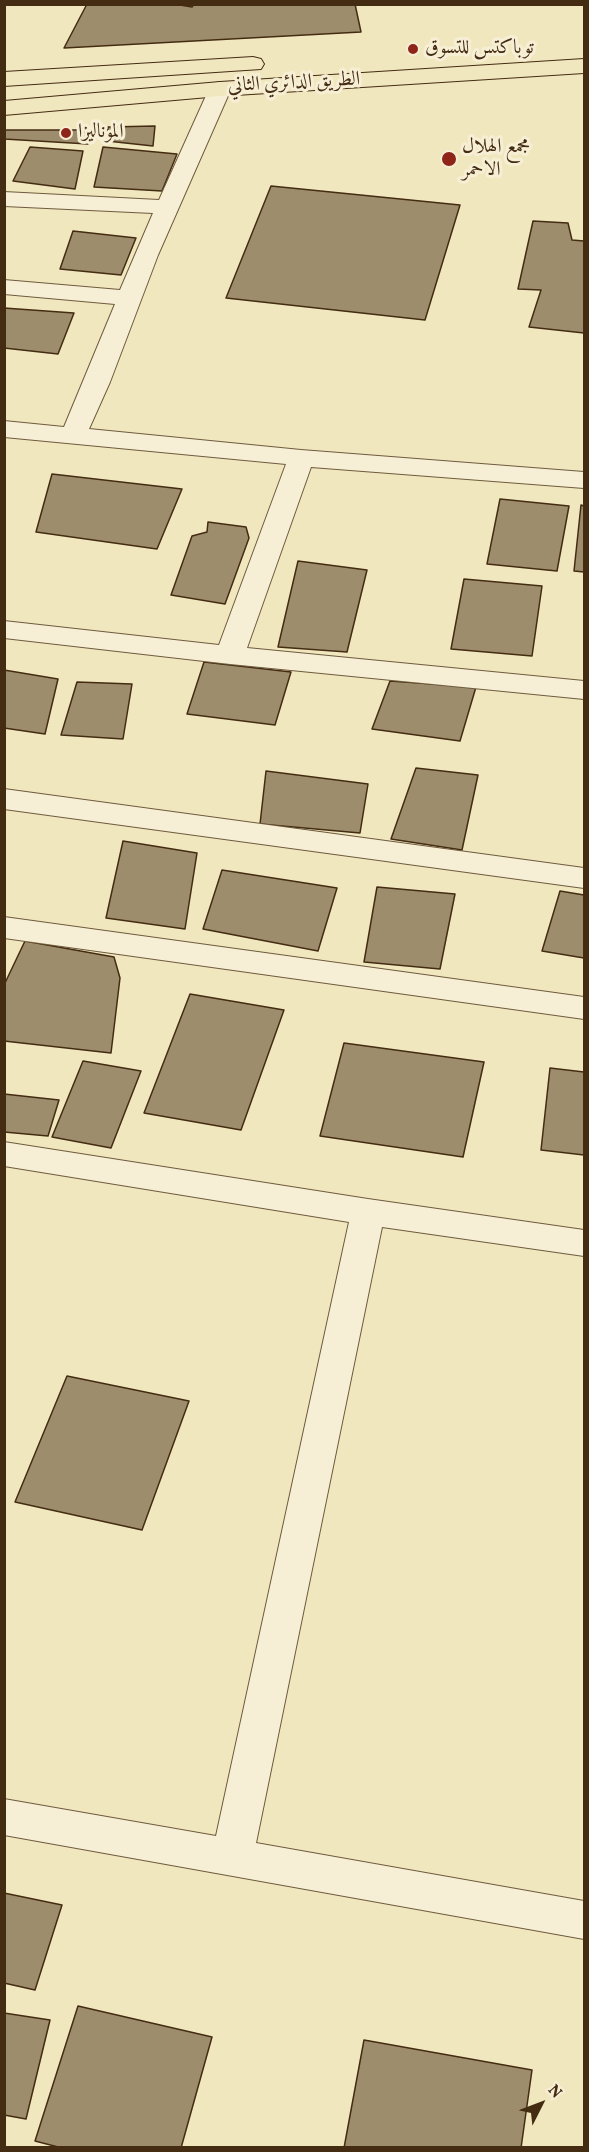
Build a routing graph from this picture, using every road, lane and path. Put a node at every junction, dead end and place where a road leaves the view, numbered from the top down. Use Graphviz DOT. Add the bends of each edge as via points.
graph roads {
  1 [pos="585,46"];
  2 [pos="474,54"];
  3 [pos="271,63"];
  4 [pos="585,66"];
  5 [pos="4,80"];
  6 [pos="220,88"];
  7 [pos="4,108"];
  8 [pos="4,199"];
  9 [pos="167,207"];
  10 [pos="4,287"];
  11 [pos="130,298"];
  12 [pos="4,429"];
  13 [pos="73,435"];
  14 [pos="301,458"];
  15 [pos="585,480"];
  16 [pos="4,629"];
  17 [pos="230,655"];
  18 [pos="585,690"];
  19 [pos="4,799"];
  20 [pos="585,879"];
  21 [pos="4,927"];
  22 [pos="585,1008"];
  23 [pos="4,1154"];
  24 [pos="368,1212"];
  25 [pos="585,1243"];
  26 [pos="4,1817"];
  27 [pos="232,1859"];
  28 [pos="585,1920"];
  1 -- 2 [label="main road"];
  3 -- 5 [label="main road, الطريق الدائري الثاني"];
  4 -- 6 [label="main road, الطريق الدائري الثاني"];
  6 -- 7 [label="main road, الطريق الدائري الثاني"];
  6 -- 9 [label="street"];
  8 -- 9 [label="street"];
  9 -- 11 [label="street"];
  10 -- 11 [label="street"];
  11 -- 13 [label="street"];
  12 -- 13 [label="street"];
  13 -- 14 [label="street"];
  14 -- 15 [label="street"];
  14 -- 17 [label="street"];
  16 -- 17 [label="street"];
  17 -- 18 [label="street"];
  19 -- 20 [label="street"];
  21 -- 22 [label="street"];
  23 -- 24 [label="street"];
  24 -- 25 [label="street"];
  24 -- 27 [label="street"];
  26 -- 27 [label="street"];
  27 -- 28 [label="street"];
}
